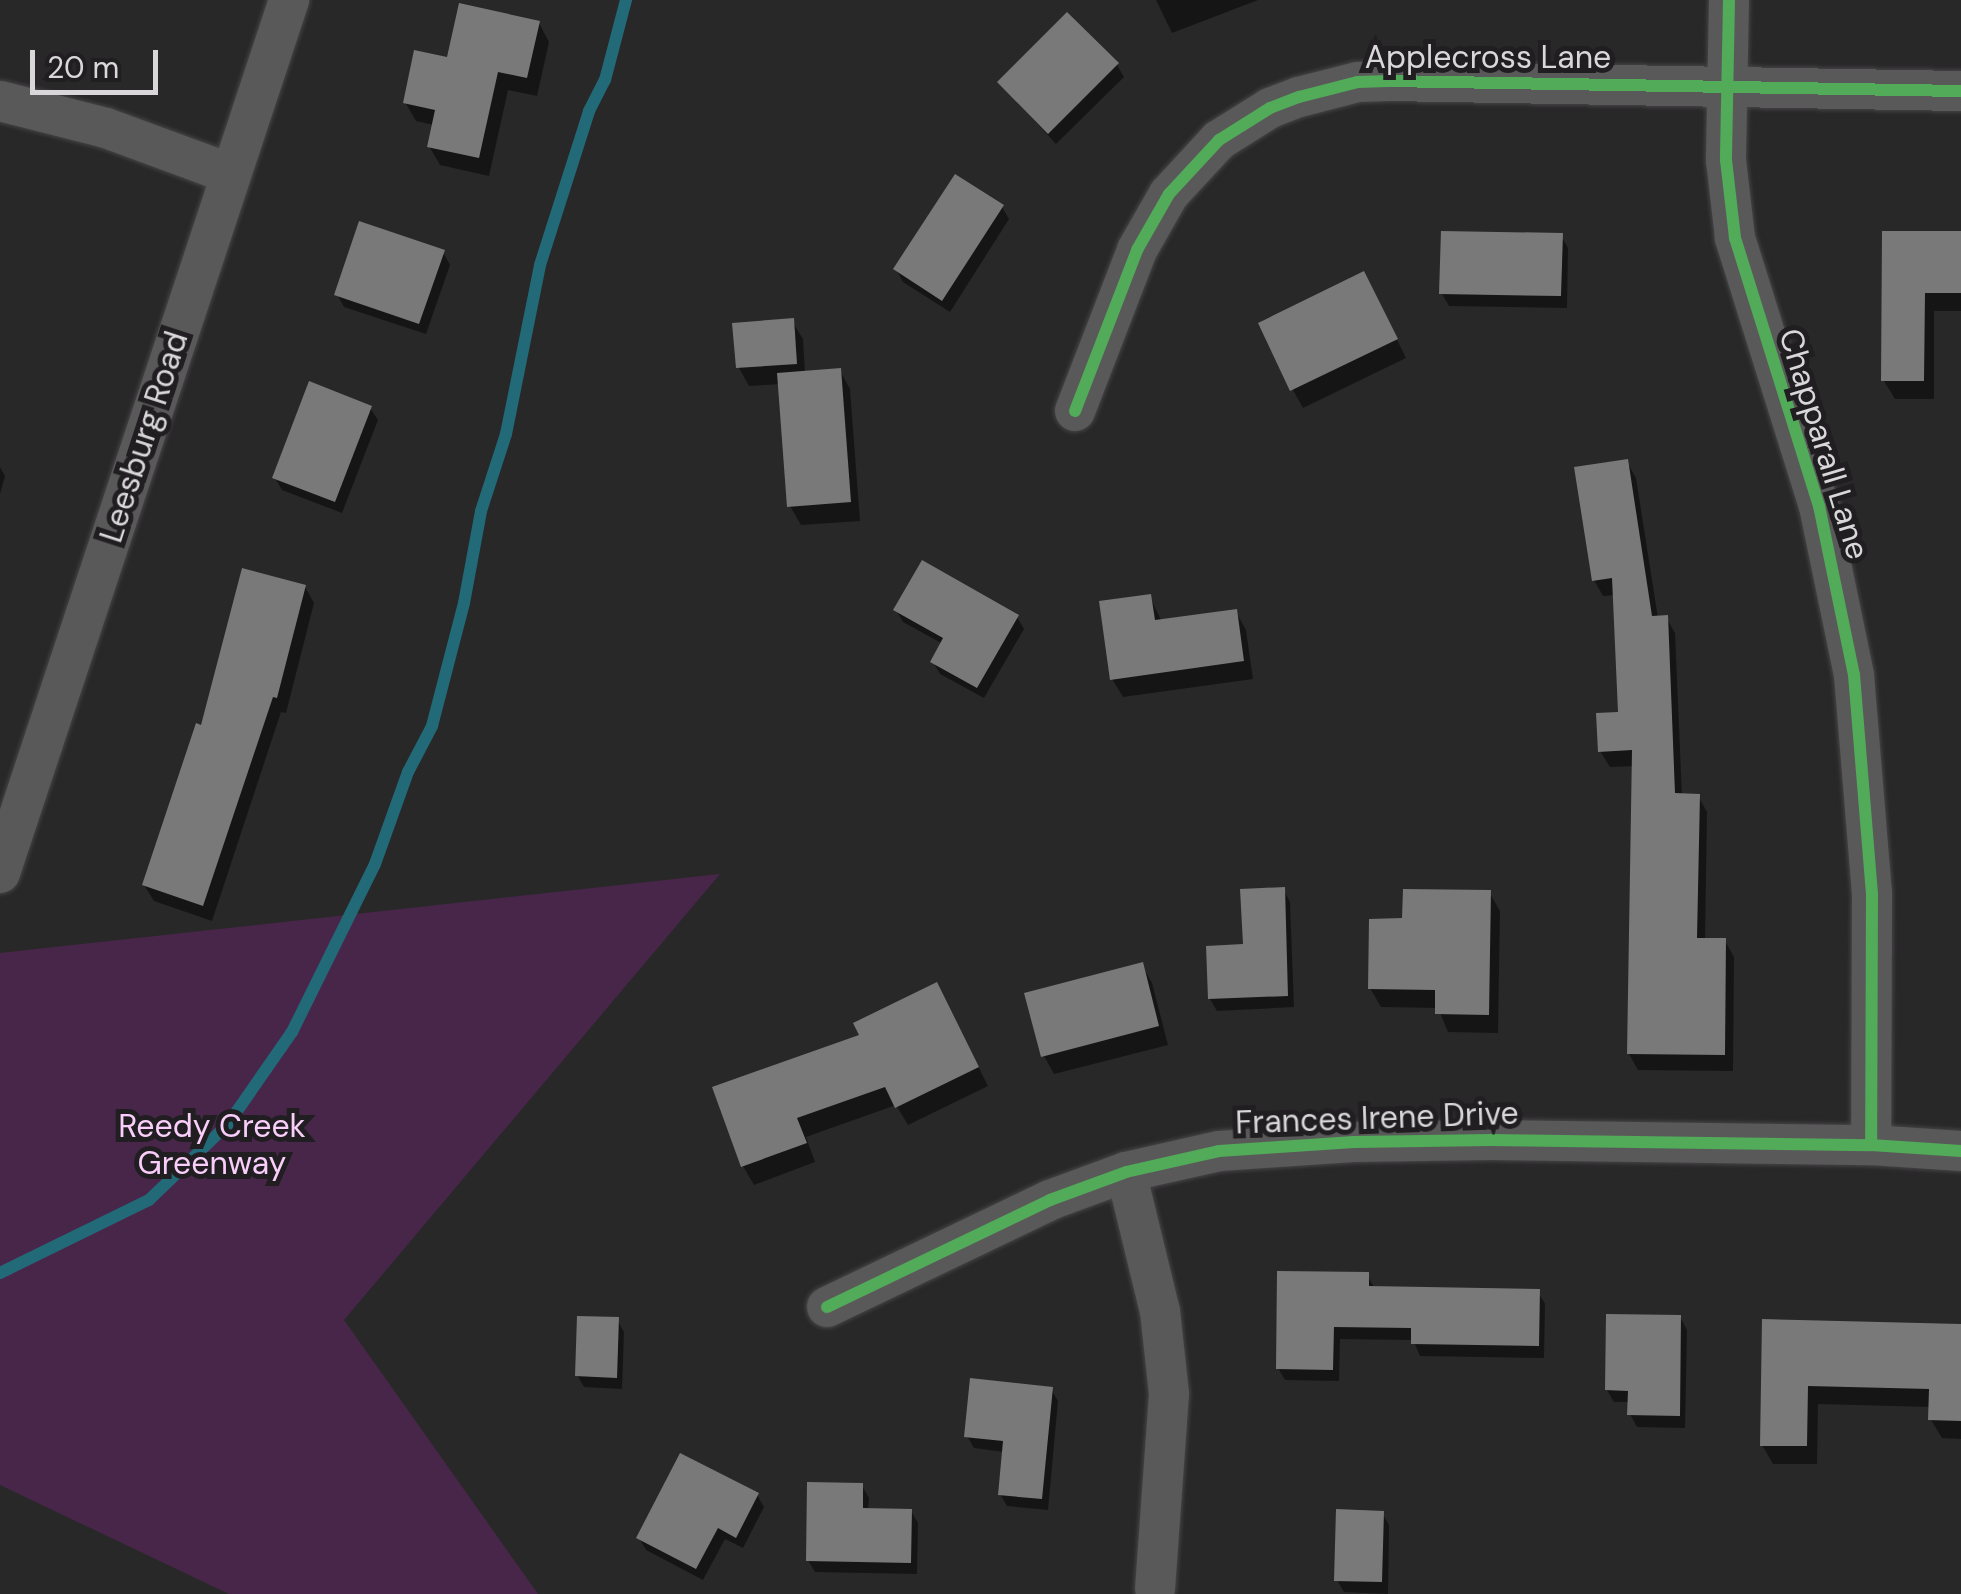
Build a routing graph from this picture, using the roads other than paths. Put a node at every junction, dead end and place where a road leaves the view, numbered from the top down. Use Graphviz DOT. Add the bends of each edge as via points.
graph roads {
  1 [pos="289,0"];
  2 [pos="1729,0"];
  3 [pos="1728,87"];
  4 [pos="1961,92"];
  5 [pos="0,101"];
  6 [pos="231,174"];
  7 [pos="1074,411"];
  8 [pos="0,874"];
  9 [pos="1872,1145"];
  10 [pos="1961,1151"];
  11 [pos="1126,1172"];
  12 [pos="827,1307"];
  13 [pos="1155,1588"];
  1 -- 6 [label="street, Leesburg Road"];
  2 -- 3 [label="street, Chapparall Lane"];
  3 -- 4 [label="street, Applecross Lane"];
  3 -- 7 [label="street, Applecross Lane" via="1358,82 1270,108 1219,140 1169,194 1137,250"];
  3 -- 9 [label="street, Chapparall Lane" via="1726,160 1735,238 1819,506 1854,675 1872,894"];
  5 -- 6 [label="street" via="106,128"];
  6 -- 8 [label="street, Leesburg Road"];
  9 -- 10 [label="street, Frances Irene Drive"];
  9 -- 11 [label="street, Frances Irene Drive" via="1354,1142 1220,1151"];
  11 -- 12 [label="street, Frances Irene Drive" via="1050,1200"];
  11 -- 13 [label="street" via="1160,1311 1169,1394"];
}
